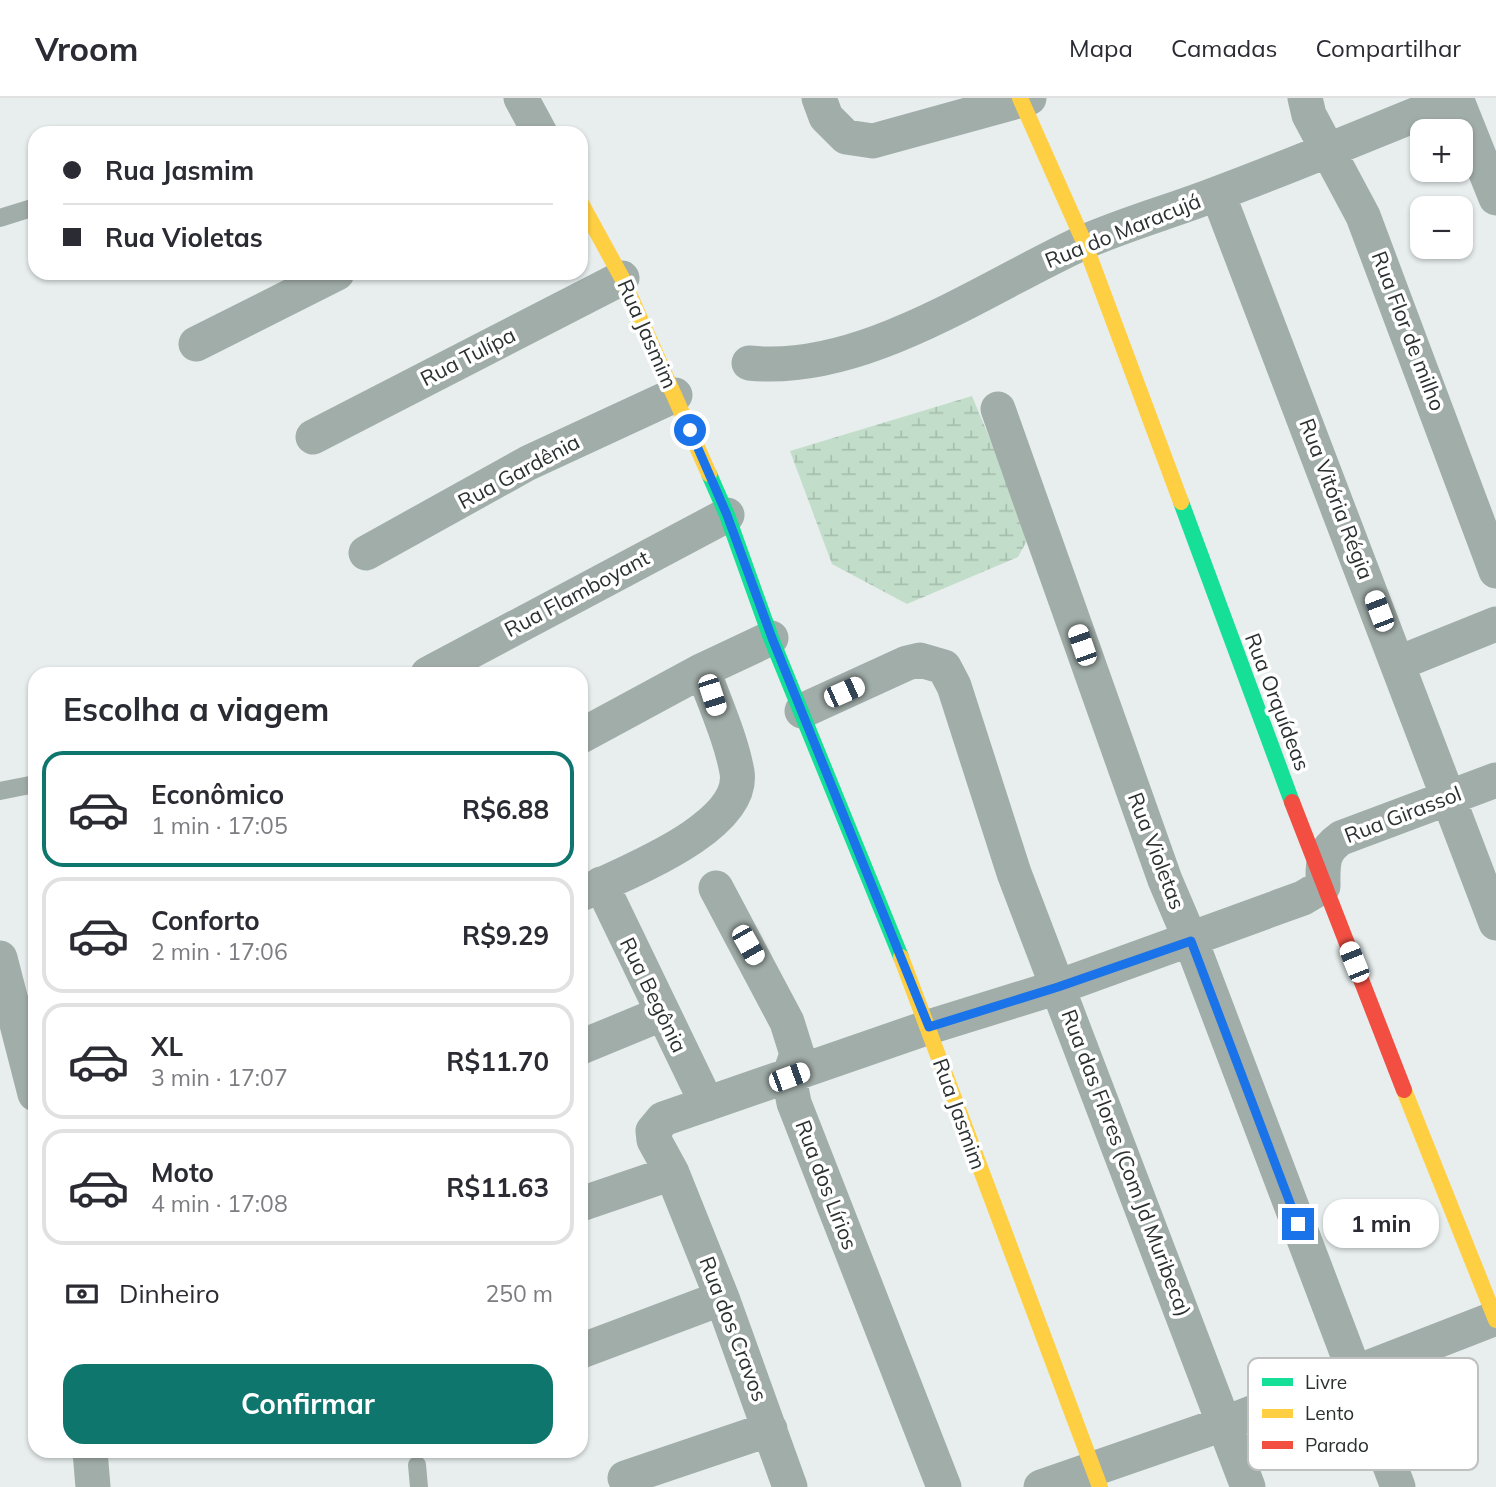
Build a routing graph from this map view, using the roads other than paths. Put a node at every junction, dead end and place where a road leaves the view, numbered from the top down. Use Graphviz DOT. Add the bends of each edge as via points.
graph roads {
  1 [pos="521,98"];
  2 [pos="819,98"];
  3 [pos="1305,98"];
  4 [pos="1456,98"];
  5 [pos="1023,99"];
  6 [pos="537,126"];
  7 [pos="1328,149"];
  8 [pos="1218,194"];
  9 [pos="1496,198"];
  10 [pos="28,209"];
  11 [pos="588,217"];
  12 [pos="0,218"];
  13 [pos="1084,242"];
  14 [pos="622,278"];
  15 [pos="323,280"];
  16 [pos="196,344"];
  17 [pos="749,363"];
  18 [pos="674,395"];
  19 [pos="998,409"];
  20 [pos="313,437"];
  21 [pos="727,515"];
  22 [pos="366,553"];
  23 [pos="1496,571"];
  24 [pos="1496,624"];
  25 [pos="772,638"];
  26 [pos="1399,663"];
  27 [pos="441,667"];
  28 [pos="703,670"];
  29 [pos="802,711"];
  30 [pos="588,732"];
  31 [pos="1496,780"];
  32 [pos="28,785"];
  33 [pos="0,791"];
  34 [pos="1449,798"];
  35 [pos="1323,886"];
  36 [pos="716,888"];
  37 [pos="591,889"];
  38 [pos="1496,923"];
  39 [pos="1191,941"];
  40 [pos="0,958"];
  41 [pos="1058,987"];
  42 [pos="7,1012"];
  43 [pos="661,1014"];
  44 [pos="929,1027"];
  45 [pos="588,1044"];
  46 [pos="28,1074"];
  47 [pos="789,1077"];
  48 [pos="707,1104"];
  49 [pos="672,1173"];
  50 [pos="588,1202"];
  51 [pos="722,1298"];
  52 [pos="1496,1319"];
  53 [pos="588,1348"];
  54 [pos="1350,1358"];
  55 [pos="1397,1358"];
  56 [pos="1248,1415"];
  57 [pos="1226,1423"];
  58 [pos="770,1429"];
  59 [pos="91,1458"];
  60 [pos="417,1465"];
  61 [pos="1392,1470"];
  62 [pos="625,1478"];
  63 [pos="1097,1478"];
  64 [pos="93,1487"];
  65 [pos="419,1487"];
  66 [pos="790,1487"];
  67 [pos="944,1487"];
  68 [pos="1041,1487"];
  69 [pos="1248,1487"];
  70 [pos="1398,1487"];
  1 -- 6 [label="street"];
  2 -- 5 [label="street" via="826,117 846,137 873,141"];
  3 -- 7 [label="street, Rua Flor de milho"];
  4 -- 7 [label="street, Rua do Maracujá"];
  4 -- 9 [label="street"];
  5 -- 13 [label="street, Rua Orquídeas"];
  7 -- 8 [label="street, Rua do Maracujá"];
  7 -- 23 [label="street, Rua Flor de milho" via="1363,216"];
  8 -- 13 [label="street, Rua do Maracujá"];
  8 -- 26 [label="street, Rua Vitória Régia"];
  10 -- 12 [label="lane"];
  11 -- 14 [label="street, Rua Jasmim"];
  13 -- 17 [label="street, Rua do Maracujá" via="869,344 779,366"];
  13 -- 35 [label="street, Rua Orquídeas"];
  14 -- 18 [label="street, Rua Jasmim"];
  14 -- 20 [label="street, Rua Tulípa"];
  15 -- 16 [label="street"];
  18 -- 21 [label="street, Rua Jasmim"];
  18 -- 22 [label="street, Rua Gardênia" via="528,463"];
  19 -- 39 [label="street, Rua Violetas" via="1165,880"];
  21 -- 25 [label="street, Rua Jasmim"];
  21 -- 27 [label="street, Rua Flamboyant"];
  24 -- 26 [label="street"];
  25 -- 28 [label="street"];
  25 -- 29 [label="street, Rua Jasmim"];
  26 -- 34 [label="street, Rua Vitória Régia"];
  28 -- 30 [label="street"];
  28 -- 37 [label="street, Rua Begônia" via="737,773 734,797 713,821 680,845"];
  29 -- 41 [label="street, Rua das Flores (Com Jd Muribeca)" via="907,663 920,660 944,667"];
  29 -- 44 [label="street, Rua Jasmim"];
  31 -- 34 [label="street, Rua Girassol"];
  32 -- 33 [label="lane"];
  34 -- 35 [label="street, Rua Girassol" via="1328,847 1322,858"];
  34 -- 38 [label="street, Rua Vitória Régia"];
  35 -- 39 [label="street"];
  35 -- 52 [label="street, Rua Orquídeas"];
  36 -- 47 [label="street, Rua dos Lírios" via="787,1022 797,1054"];
  37 -- 43 [label="street, Rua Begônia"];
  39 -- 41 [label="street"];
  39 -- 54 [label="street, Rua Violetas"];
  40 -- 42 [label="street"];
  41 -- 44 [label="street"];
  41 -- 57 [label="street, Rua das Flores (Com Jd Muribeca)"];
  42 -- 46 [label="street"];
  43 -- 45 [label="street"];
  43 -- 48 [label="street, Rua Begônia"];
  44 -- 47 [label="street"];
  44 -- 63 [label="street, Rua Jasmim"];
  47 -- 48 [label="street"];
  47 -- 67 [label="street, Rua dos Lírios" via="794,1103"];
  48 -- 49 [label="street" via="663,1119 653,1131"];
  49 -- 50 [label="street"];
  49 -- 51 [label="street, Rua dos Cravos"];
  51 -- 53 [label="street"];
  51 -- 58 [label="street, Rua dos Cravos"];
  52 -- 55 [label="street"];
  56 -- 57 [label="street"];
  57 -- 63 [label="street"];
  57 -- 69 [label="street, Rua das Flores (Com Jd Muribeca)"];
  58 -- 62 [label="street"];
  58 -- 66 [label="street, Rua dos Cravos"];
  59 -- 64 [label="street"];
  60 -- 65 [label="lane"];
  61 -- 70 [label="street, Rua Violetas"];
  63 -- 68 [label="street"];
}
